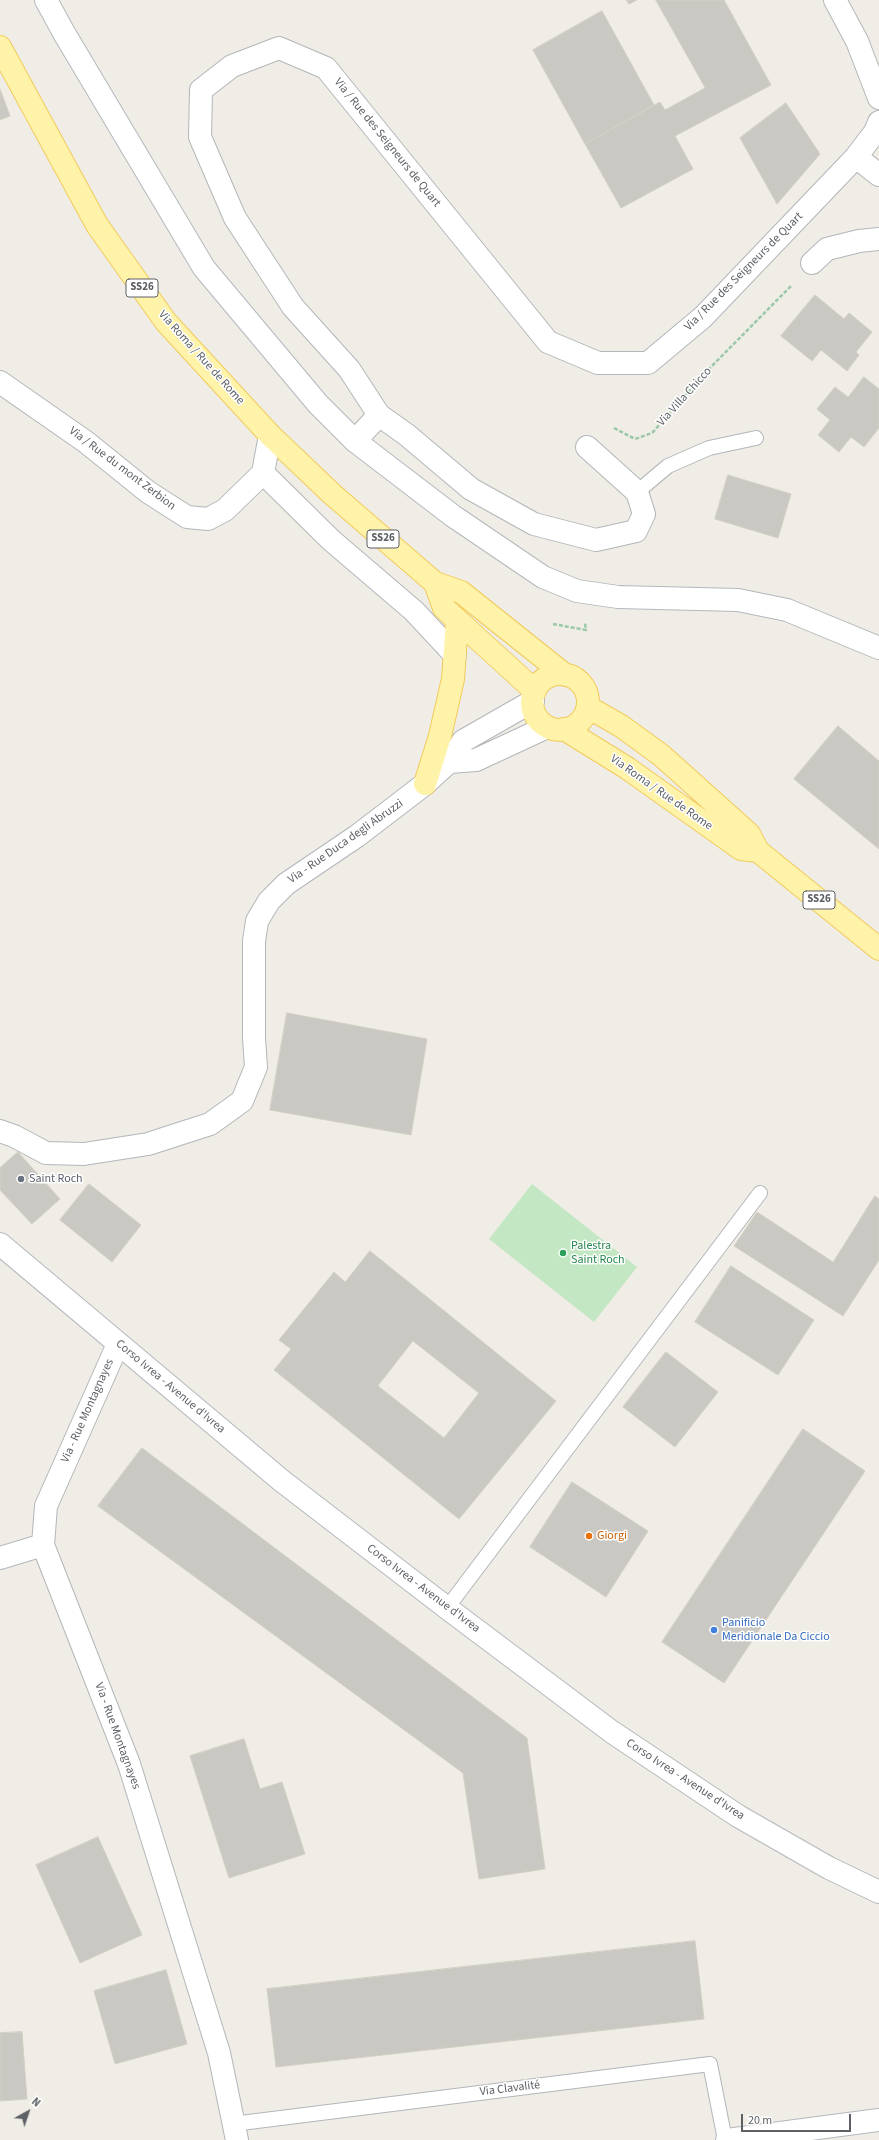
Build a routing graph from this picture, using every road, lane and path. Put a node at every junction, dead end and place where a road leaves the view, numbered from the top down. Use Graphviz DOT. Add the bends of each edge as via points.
graph roads {
  1 [pos="46,0"];
  2 [pos="835,0"];
  3 [pos="0,47"];
  4 [pos="879,98"];
  5 [pos="879,122"];
  6 [pos="856,157"];
  7 [pos="879,175"];
  8 [pos="879,239"];
  9 [pos="812,263"];
  10 [pos="0,382"];
  11 [pos="379,415"];
  12 [pos="611,427"];
  13 [pos="270,435"];
  14 [pos="756,438"];
  15 [pos="355,441"];
  16 [pos="587,447"];
  17 [pos="263,473"];
  18 [pos="637,492"];
  19 [pos="435,583"];
  20 [pos="457,621"];
  21 [pos="879,648"];
  22 [pos="455,655"];
  23 [pos="565,675"];
  24 [pos="534,696"];
  25 [pos="588,707"];
  26 [pos="556,728"];
  27 [pos="448,762"];
  28 [pos="425,784"];
  29 [pos="758,851"];
  30 [pos="879,949"];
  31 [pos="0,1131"];
  32 [pos="760,1193"];
  33 [pos="0,1244"];
  34 [pos="118,1344"];
  35 [pos="43,1545"];
  36 [pos="0,1558"];
  37 [pos="447,1608"];
  38 [pos="878,1892"];
  39 [pos="879,2105"];
  40 [pos="873,2120"];
  41 [pos="235,2132"];
  42 [pos="726,2140"];
  1 -- 15 [label="street" via="204,268 318,404"];
  2 -- 4 [label="street" via="857,41"];
  3 -- 13 [label="main road, Via Roma / Rue de Rome / SS26" via="97,225 166,322"];
  5 -- 6 [label="street" via="875,132"];
  6 -- 7 [label="street"];
  6 -- 11 [label="street, Via / Rue des Seigneurs de Quart" via="702,318 648,363 598,363 548,342 326,68 279,48 232,66 201,90 200,137 239,224 293,307 349,369"];
  8 -- 9 [label="street" via="827,248"];
  9 -- 12 [label="path, Via Villa Chicco" via="707,371 652,433 635,438"];
  10 -- 17 [label="street, Via / Rue du mont Zerbion" via="86,442 148,492 187,517 208,519 225,510"];
  11 -- 15 [label="street"];
  11 -- 18 [label="street" via="471,488 534,524 596,540 636,531 644,514"];
  13 -- 17 [label="street"];
  13 -- 19 [label="main road, Via Roma / Rue de Rome / SS26" via="332,494"];
  14 -- 18 [label="lane" via="709,448 668,466"];
  15 -- 21 [label="street" via="460,521 543,577 577,591 618,597 738,600 787,610"];
  16 -- 18 [label="street"];
  17 -- 22 [label="street" via="331,540 414,611"];
  19 -- 20 [label="main road, Via Roma / Rue de Rome" via="444,608"];
  19 -- 23 [label="main road, Via Roma / Rue de Rome" via="461,592"];
  20 -- 22 [label="main road"];
  20 -- 24 [label="main road, Via Roma / Rue de Rome"];
  22 -- 28 [label="main road" via="452,686"];
  23 -- 24 [label="main road" via="547,677 540,683"];
  23 -- 25 [label="main road, Via Roma / Rue de Rome" via="580,683 585,690"];
  24 -- 26 [label="main road, Via Roma / Rue de Rome" via="534,710 538,719"];
  24 -- 27 [label="street, Via - Rue Duca degli Abruzzi" via="463,742"];
  25 -- 26 [label="main road" via="579,722"];
  25 -- 29 [label="main road, Via Roma / Rue de Rome" via="621,726 661,755 749,834"];
  26 -- 27 [label="street" via="476,760"];
  26 -- 29 [label="main road, Via Roma / Rue de Rome" via="627,768 741,849"];
  27 -- 28 [label="street, Via - Rue Duca degli Abruzzi"];
  28 -- 31 [label="street, Via - Rue Duca degli Abruzzi" via="357,836 286,884 269,901 257,921 254,941 256,1067 242,1101 210,1124 148,1144 84,1154 46,1153"];
  29 -- 30 [label="main road, Via Roma / Rue de Rome / SS26"];
  32 -- 37 [label="lane"];
  33 -- 34 [label="street, Corso Ivrea - Avenue d'Ivrea"];
  34 -- 35 [label="street, Via - Rue Montagnayes" via="46,1506"];
  34 -- 37 [label="street, Corso Ivrea - Avenue d'Ivrea" via="282,1481"];
  35 -- 36 [label="street"];
  35 -- 41 [label="street, Via - Rue Montagnayes" via="129,1764 219,2053"];
  37 -- 38 [label="street, Corso Ivrea - Avenue d'Ivrea" via="612,1732 738,1816 829,1868"];
  39 -- 40 [label="street"];
  40 -- 42 [label="street"];
  41 -- 42 [label="lane, Via Clavalité" via="710,2064"];
}
